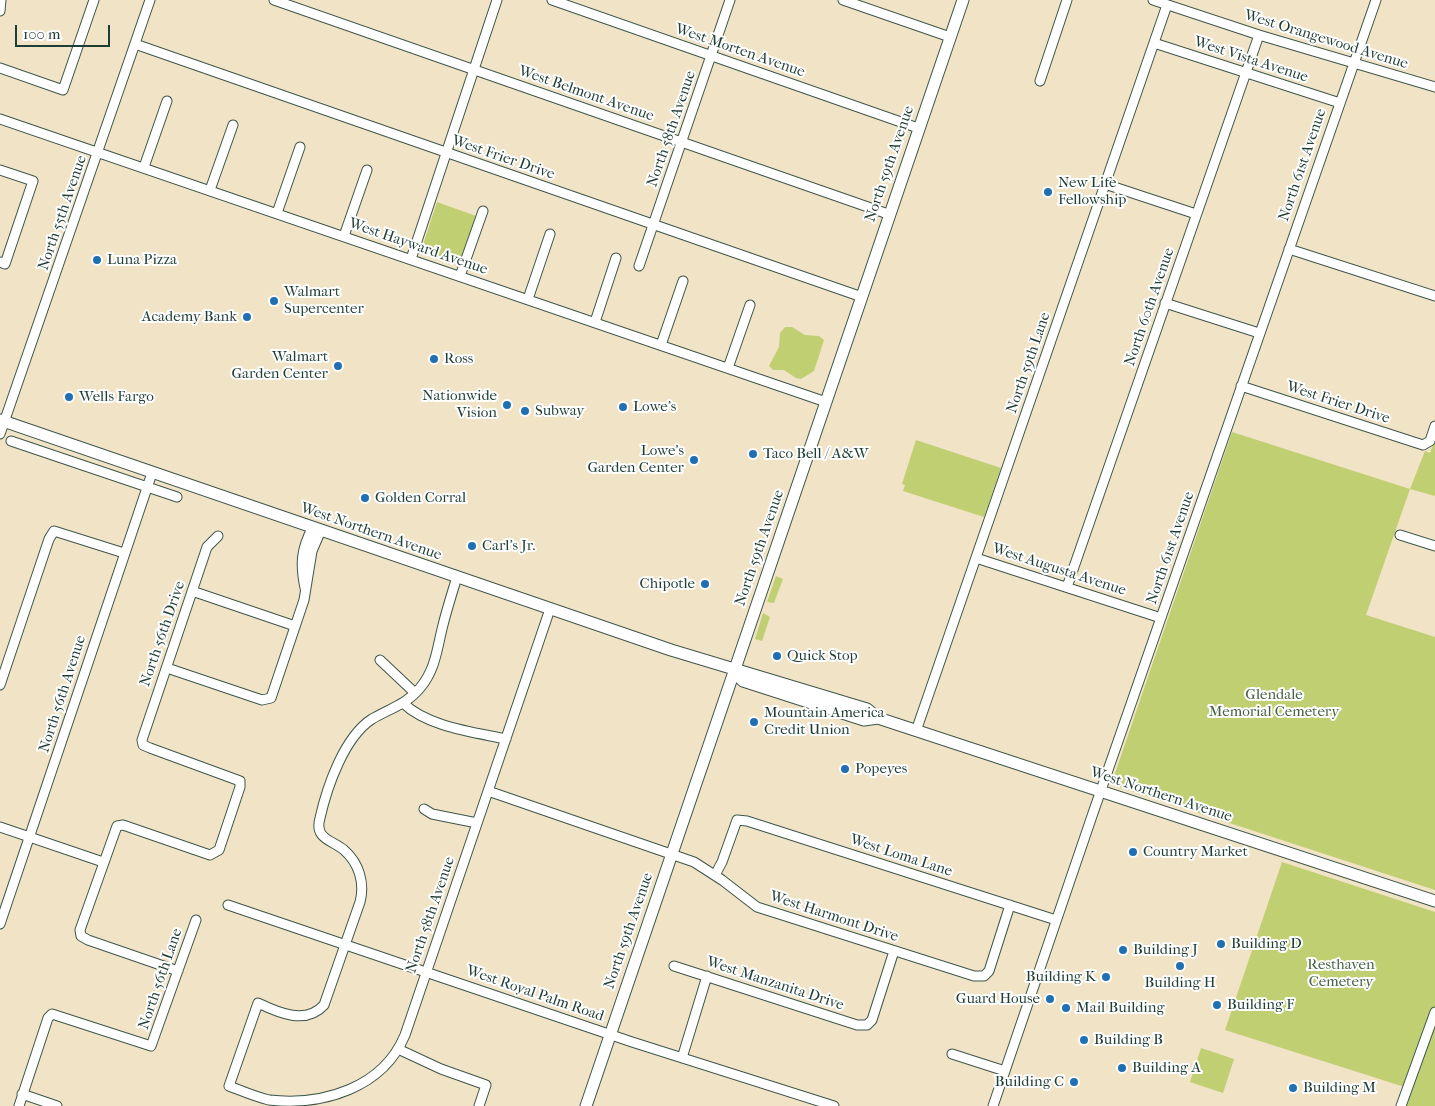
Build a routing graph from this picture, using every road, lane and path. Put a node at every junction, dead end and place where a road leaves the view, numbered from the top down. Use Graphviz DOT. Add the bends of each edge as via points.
graph roads {
  1 [pos="1,0"];
  2 [pos="94,0"];
  3 [pos="150,0"];
  4 [pos="274,0"];
  5 [pos="496,0"];
  6 [pos="552,0"];
  7 [pos="730,0"];
  8 [pos="843,0"];
  9 [pos="963,0"];
  10 [pos="1067,0"];
  11 [pos="1153,0"];
  12 [pos="1373,1"];
  13 [pos="1171,4"];
  14 [pos="0,11"];
  15 [pos="1259,35"];
  16 [pos="950,37"];
  17 [pos="1154,43"];
  18 [pos="134,44"];
  19 [pos="711,56"];
  20 [pos="1354,62"];
  21 [pos="0,68"];
  22 [pos="473,69"];
  23 [pos="1246,72"];
  24 [pos="1040,81"];
  25 [pos="1435,87"];
  26 [pos="166,102"];
  27 [pos="1340,102"];
  28 [pos="0,119"];
  29 [pos="233,125"];
  30 [pos="918,128"];
  31 [pos="682,142"];
  32 [pos="300,148"];
  33 [pos="98,152"];
  34 [pos="445,152"];
  35 [pos="144,167"];
  36 [pos="0,170"];
  37 [pos="367,170"];
  38 [pos="1105,184"];
  39 [pos="210,190"];
  40 [pos="483,211"];
  41 [pos="277,213"];
  42 [pos="888,214"];
  43 [pos="1196,214"];
  44 [pos="653,224"];
  45 [pos="550,234"];
  46 [pos="344,236"];
  47 [pos="1289,249"];
  48 [pos="616,258"];
  49 [pos="411,259"];
  50 [pos="2,263"];
  51 [pos="639,266"];
  52 [pos="460,276"];
  53 [pos="683,282"];
  54 [pos="1435,296"];
  55 [pos="862,298"];
  56 [pos="528,299"];
  57 [pos="1165,303"];
  58 [pos="750,305"];
  59 [pos="595,322"];
  60 [pos="1259,334"];
  61 [pos="661,345"];
  62 [pos="728,368"];
  63 [pos="1242,386"];
  64 [pos="826,402"];
  65 [pos="2,420"];
  66 [pos="1435,426"];
  67 [pos="0,434"];
  68 [pos="11,441"];
  69 [pos="152,472"];
  70 [pos="147,487"];
  71 [pos="177,498"];
  72 [pos="317,529"];
  73 [pos="218,536"];
  74 [pos="1400,536"];
  75 [pos="1435,546"];
  76 [pos="124,553"];
  77 [pos="976,558"];
  78 [pos="457,577"];
  79 [pos="1067,587"];
  80 [pos="192,591"];
  81 [pos="550,609"];
  82 [pos="1161,618"];
  83 [pos="295,626"];
  84 [pos="380,660"];
  85 [pos="167,668"];
  86 [pos="733,671"];
  87 [pos="0,685"];
  88 [pos="415,693"];
  89 [pos="402,703"];
  90 [pos="916,731"];
  91 [pos="506,739"];
  92 [pos="488,791"];
  93 [pos="1100,791"];
  94 [pos="424,809"];
  95 [pos="477,823"];
  96 [pos="0,826"];
  97 [pos="30,837"];
  98 [pos="671,854"];
  99 [pos="103,862"];
  100 [pos="715,874"];
  101 [pos="1435,900"];
  102 [pos="228,904"];
  103 [pos="1010,905"];
  104 [pos="196,920"];
  105 [pos="1056,920"];
  106 [pos="0,924"];
  107 [pos="346,944"];
  108 [pos="894,951"];
  109 [pos="674,966"];
  110 [pos="178,970"];
  111 [pos="426,972"];
  112 [pos="707,976"];
  113 [pos="1435,1012"];
  114 [pos="610,1035"];
  115 [pos="398,1049"];
  116 [pos="952,1054"];
  117 [pos="682,1058"];
  118 [pos="1005,1071"];
  119 [pos="22,1094"];
  120 [pos="18,1106"];
  121 [pos="57,1106"];
  122 [pos="478,1106"];
  123 [pos="586,1106"];
  124 [pos="834,1106"];
  125 [pos="993,1106"];
  126 [pos="1401,1106"];
  1 -- 14 [label="street"];
  2 -- 21 [label="street" via="64,90"];
  3 -- 18 [label="street, North 55th Avenue"];
  4 -- 22 [label="street, West Belmont Avenue"];
  5 -- 22 [label="street"];
  6 -- 19 [label="street, West Morten Avenue"];
  7 -- 19 [label="street, North 58th Avenue"];
  8 -- 16 [label="street"];
  9 -- 16 [label="main road, North 59th Avenue"];
  10 -- 24 [label="street"];
  11 -- 13 [label="street, West Orangewood Avenue"];
  12 -- 20 [label="street, North 61st Avenue"];
  13 -- 15 [label="street, West Orangewood Avenue"];
  13 -- 17 [label="street, North 59th Lane"];
  15 -- 20 [label="street, West Orangewood Avenue"];
  15 -- 23 [label="street, North 60th Avenue"];
  16 -- 30 [label="main road, North 59th Avenue"];
  17 -- 23 [label="street, West Vista Avenue"];
  17 -- 38 [label="street, North 59th Lane"];
  18 -- 33 [label="street, North 55th Avenue"];
  18 -- 34 [label="street, West Frier Drive"];
  19 -- 30 [label="street, West Morten Avenue"];
  19 -- 31 [label="street, North 58th Avenue"];
  20 -- 25 [label="street, West Orangewood Avenue"];
  20 -- 27 [label="street, North 61st Avenue"];
  22 -- 31 [label="street, West Belmont Avenue"];
  22 -- 34 [label="street"];
  23 -- 27 [label="street, West Vista Avenue"];
  23 -- 43 [label="street, North 60th Avenue"];
  26 -- 35 [label="street"];
  27 -- 47 [label="street, North 61st Avenue"];
  28 -- 33 [label="street, West Hayward Avenue"];
  29 -- 39 [label="street"];
  30 -- 42 [label="main road, North 59th Avenue"];
  31 -- 42 [label="street, West Belmont Avenue"];
  31 -- 44 [label="street, North 58th Avenue"];
  32 -- 41 [label="street"];
  33 -- 35 [label="street, West Hayward Avenue"];
  33 -- 65 [label="street, North 55th Avenue"];
  34 -- 44 [label="street, West Frier Drive"];
  34 -- 49 [label="street"];
  35 -- 39 [label="street, West Hayward Avenue"];
  36 -- 50 [label="street" via="33,181"];
  37 -- 46 [label="street"];
  38 -- 43 [label="street"];
  38 -- 77 [label="street, North 59th Lane"];
  39 -- 41 [label="street, West Hayward Avenue"];
  40 -- 52 [label="street"];
  41 -- 46 [label="street, West Hayward Avenue"];
  42 -- 55 [label="main road, North 59th Avenue"];
  43 -- 57 [label="street, North 60th Avenue"];
  44 -- 51 [label="street, North 58th Avenue"];
  44 -- 55 [label="street, West Frier Drive"];
  45 -- 56 [label="street"];
  46 -- 49 [label="street, West Hayward Avenue"];
  47 -- 54 [label="street"];
  47 -- 60 [label="street, North 61st Avenue"];
  48 -- 59 [label="street"];
  49 -- 52 [label="street, West Hayward Avenue"];
  52 -- 56 [label="street, West Hayward Avenue"];
  53 -- 61 [label="street"];
  55 -- 64 [label="main road, North 59th Avenue"];
  56 -- 59 [label="street, West Hayward Avenue"];
  57 -- 60 [label="street"];
  57 -- 79 [label="street, North 60th Avenue"];
  58 -- 62 [label="street"];
  59 -- 61 [label="street, West Hayward Avenue"];
  60 -- 63 [label="street, North 61st Avenue"];
  61 -- 62 [label="street, West Hayward Avenue"];
  62 -- 64 [label="street, West Hayward Avenue"];
  63 -- 66 [label="street, West Frier Drive" via="1423,445 1427,444"];
  63 -- 82 [label="street, North 61st Avenue"];
  64 -- 86 [label="main road, North 59th Avenue"];
  65 -- 67 [label="street, North 55th Avenue"];
  65 -- 69 [label="main road, West Northern Avenue"];
  68 -- 70 [label="street"];
  69 -- 70 [label="street, North 56th Avenue"];
  69 -- 72 [label="main road, West Northern Avenue"];
  70 -- 71 [label="street"];
  70 -- 76 [label="street, North 56th Avenue"];
  72 -- 78 [label="main road, West Northern Avenue"];
  72 -- 83 [label="street" via="306,540 300,558 306,593"];
  73 -- 80 [label="street, North 56th Drive" via="207,547"];
  74 -- 75 [label="street"];
  76 -- 87 [label="street" via="54,531"];
  76 -- 97 [label="street, North 56th Avenue"];
  77 -- 79 [label="street, West Augusta Avenue"];
  77 -- 90 [label="street, North 59th Lane"];
  78 -- 81 [label="main road, West Northern Avenue"];
  78 -- 88 [label="street" via="437,656 424,683"];
  79 -- 82 [label="street, West Augusta Avenue"];
  80 -- 83 [label="street"];
  80 -- 85 [label="street, North 56th Drive"];
  81 -- 86 [label="main road, West Northern Avenue"];
  81 -- 91 [label="street, North 58th Avenue"];
  82 -- 93 [label="street, North 61st Avenue"];
  83 -- 85 [label="street" via="268,700"];
  84 -- 88 [label="street"];
  85 -- 99 [label="street, North 56th Drive" via="143,744 240,781 219,850 210,855 123,825 117,826"];
  86 -- 90 [label="main road, West Northern Avenue" via="746,671 867,709 878,718"];
  86 -- 98 [label="main road, North 59th Avenue"];
  88 -- 89 [label="street"];
  89 -- 91 [label="street" via="431,720"];
  89 -- 107 [label="street" via="352,736 343,751 319,818 321,835 352,857 361,879 362,895"];
  90 -- 93 [label="main road, West Northern Avenue"];
  91 -- 92 [label="street, North 58th Avenue"];
  92 -- 95 [label="street, North 58th Avenue"];
  92 -- 98 [label="street, West Harmont Drive"];
  93 -- 101 [label="main road, West Northern Avenue"];
  93 -- 105 [label="street, North 61st Avenue"];
  94 -- 95 [label="street" via="432,814"];
  95 -- 111 [label="street, North 58th Avenue"];
  96 -- 97 [label="street"];
  97 -- 99 [label="street"];
  97 -- 106 [label="street, North 56th Avenue"];
  98 -- 100 [label="street, West Harmont Drive"];
  98 -- 114 [label="main road, North 59th Avenue"];
  99 -- 110 [label="street" via="80,930 81,936"];
  100 -- 103 [label="street, West Loma Lane" via="737,820 748,821"];
  100 -- 108 [label="street, West Harmont Drive" via="757,907"];
  102 -- 107 [label="street, West Royal Palm Road"];
  103 -- 105 [label="street, West Loma Lane"];
  103 -- 108 [label="street, West Harmont Drive" via="989,971 984,976 974,976"];
  104 -- 110 [label="street, North 56th Lane"];
  105 -- 118 [label="street, North 61st Avenue"];
  107 -- 111 [label="street, West Royal Palm Road"];
  107 -- 115 [label="street, North 58th Avenue" via="324,1005 313,1015 298,1017 258,1003 229,1086 268,1100 308,1103 327,1100 369,1081"];
  108 -- 112 [label="street, West Manzanita Drive" via="872,1020 867,1025 857,1025"];
  109 -- 112 [label="street, West Manzanita Drive"];
  110 -- 119 [label="street, North 56th Lane" via="151,1046 52,1014"];
  111 -- 114 [label="street, West Royal Palm Road"];
  111 -- 115 [label="street, North 58th Avenue"];
  112 -- 117 [label="street"];
  113 -- 126 [label="street"];
  114 -- 117 [label="street, West Royal Palm Road"];
  114 -- 123 [label="main road, North 59th Avenue"];
  115 -- 122 [label="street" via="486,1085"];
  116 -- 118 [label="street"];
  117 -- 124 [label="street, West Royal Palm Road"];
  118 -- 125 [label="street, North 61st Avenue"];
  119 -- 120 [label="street"];
  119 -- 121 [label="street"];
}
